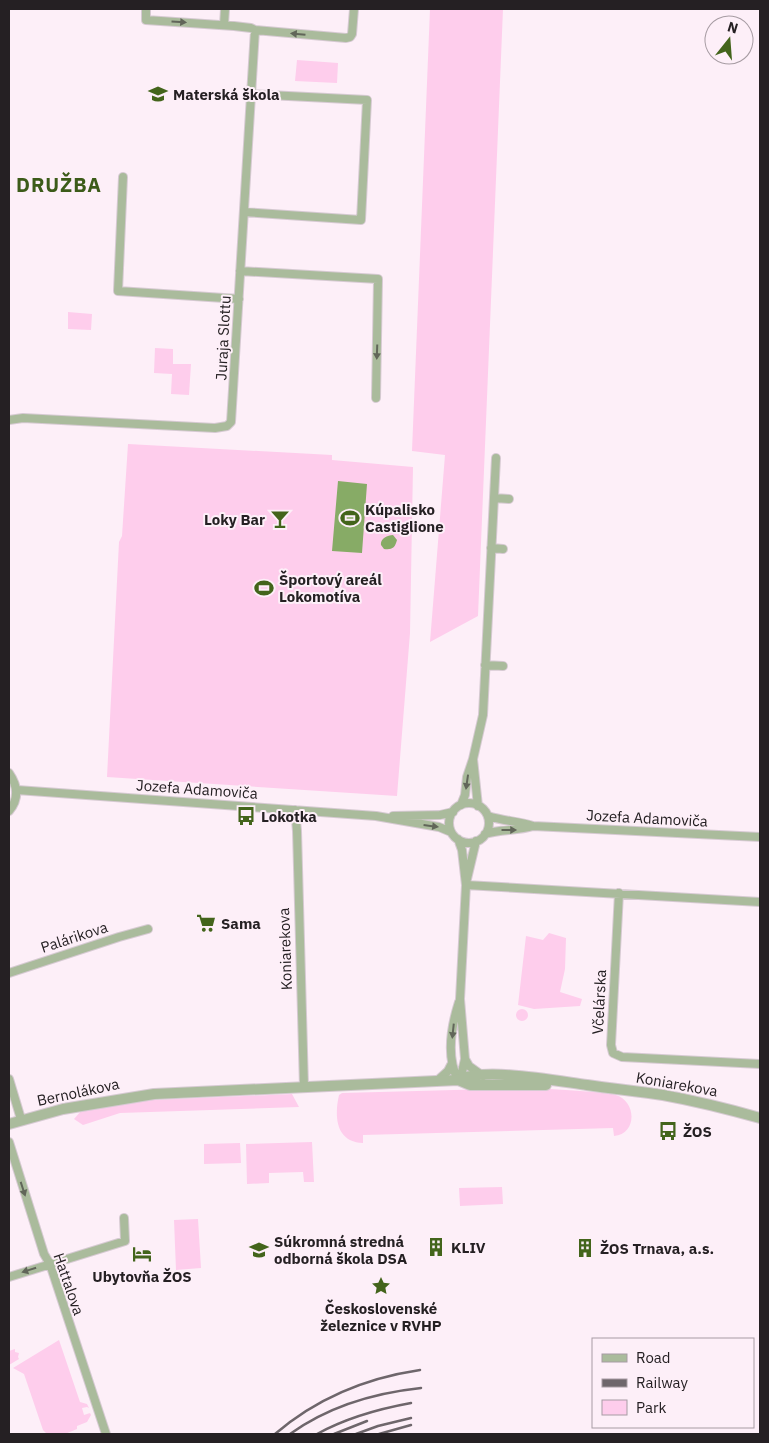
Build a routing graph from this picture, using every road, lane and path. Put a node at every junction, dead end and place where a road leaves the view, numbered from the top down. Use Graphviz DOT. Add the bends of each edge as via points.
graph roads {
  1 [pos="146,9"];
  2 [pos="225,9"];
  3 [pos="354,9"];
  4 [pos="224,26"];
  5 [pos="255,30"];
  6 [pos="250,94"];
  7 [pos="123,178"];
  8 [pos="244,212"];
  9 [pos="240,271"];
  10 [pos="239,299"];
  11 [pos="376,398"];
  12 [pos="9,420"];
  13 [pos="496,458"];
  14 [pos="494,498"];
  15 [pos="509,499"];
  16 [pos="491,548"];
  17 [pos="503,549"];
  18 [pos="485,665"];
  19 [pos="503,666"];
  20 [pos="473,759"];
  21 [pos="9,773"];
  22 [pos="17,790"];
  23 [pos="461,805"];
  24 [pos="478,806"];
  25 [pos="295,810"];
  26 [pos="9,812"];
  27 [pos="453,812"];
  28 [pos="376,816"];
  29 [pos="488,816"];
  30 [pos="533,826"];
  31 [pos="452,832"];
  32 [pos="485,834"];
  33 [pos="760,837"];
  34 [pos="458,839"];
  35 [pos="476,842"];
  36 [pos="466,885"];
  37 [pos="619,893"];
  38 [pos="760,902"];
  39 [pos="148,929"];
  40 [pos="9,974"];
  41 [pos="460,999"];
  42 [pos="465,1059"];
  43 [pos="451,1064"];
  44 [pos="760,1064"];
  45 [pos="483,1076"];
  46 [pos="9,1079"];
  47 [pos="458,1080"];
  48 [pos="437,1081"];
  49 [pos="586,1085"];
  50 [pos="304,1087"];
  51 [pos="154,1094"];
  52 [pos="760,1118"];
  53 [pos="21,1120"];
  54 [pos="9,1124"];
  55 [pos="9,1142"];
  56 [pos="124,1218"];
  57 [pos="50,1264"];
  58 [pos="9,1277"];
  59 [pos="106,1434"];
  1 -- 4 [label="street, one-way" via="146,20"];
  2 -- 4 [label="street"];
  3 -- 5 [label="street, one-way" via="350,37"];
  4 -- 5 [label="street"];
  5 -- 6 [label="street, Juraja Slottu"];
  6 -- 8 [label="street, Juraja Slottu"];
  6 -- 8 [label="street" via="367,100 362,220"];
  7 -- 10 [label="street" via="118,292"];
  8 -- 9 [label="street, Juraja Slottu"];
  9 -- 10 [label="street, Juraja Slottu"];
  9 -- 11 [label="street, one-way" via="378,279"];
  10 -- 12 [label="street, Juraja Slottu" via="232,417 227,426"];
  13 -- 14 [label="street"];
  14 -- 15 [label="street"];
  14 -- 16 [label="street"];
  16 -- 17 [label="street"];
  16 -- 18 [label="street"];
  18 -- 19 [label="street"];
  18 -- 20 [label="street" via="483,714"];
  20 -- 23 [label="street, one-way"];
  20 -- 24 [label="street"];
  21 -- 22 [label="street"];
  22 -- 25 [label="street, Jozefa Adamoviča"];
  22 -- 26 [label="street"];
  23 -- 24 [label="street"];
  23 -- 27 [label="street"];
  24 -- 29 [label="street"];
  25 -- 28 [label="street, Jozefa Adamoviča"];
  25 -- 50 [label="street, Koniarekova"];
  27 -- 28 [label="street, Jozefa Adamoviča"];
  27 -- 31 [label="street" via="450,821"];
  28 -- 31 [label="street, Jozefa Adamoviča, one-way"];
  29 -- 30 [label="street, Jozefa Adamoviča"];
  29 -- 32 [label="street"];
  32 -- 30 [label="street, Jozefa Adamoviča, one-way"];
  30 -- 33 [label="street, Jozefa Adamoviča"];
  31 -- 34 [label="street"];
  32 -- 35 [label="street"];
  34 -- 35 [label="street"];
  34 -- 36 [label="street"];
  35 -- 36 [label="street"];
  36 -- 37 [label="street"];
  36 -- 41 [label="street"];
  37 -- 38 [label="street"];
  37 -- 44 [label="street, Včelárska" via="613,1053 622,1057"];
  39 -- 40 [label="street, Palárikova"];
  41 -- 42 [label="street"];
  41 -- 43 [label="street, one-way" via="454,1017"];
  42 -- 45 [label="street"];
  42 -- 47 [label="street"];
  43 -- 47 [label="street"];
  43 -- 48 [label="street"];
  45 -- 47 [label="street, Koniarekova"];
  45 -- 49 [label="street, Koniarekova" via="550,1079"];
  46 -- 53 [label="street"];
  47 -- 48 [label="street, Koniarekova"];
  47 -- 49 [label="street, Koniarekova" via="470,1085"];
  48 -- 50 [label="street, Koniarekova"];
  49 -- 52 [label="street, Koniarekova" via="663,1095"];
  50 -- 51 [label="street, Koniarekova"];
  51 -- 53 [label="street, Bernolákova" via="90,1103"];
  53 -- 54 [label="street, Bernolákova"];
  55 -- 57 [label="street, Hattalova, one-way" via="44,1254"];
  56 -- 57 [label="street" via="125,1241"];
  57 -- 58 [label="street, one-way"];
  57 -- 59 [label="street, Hattalova"];
}
